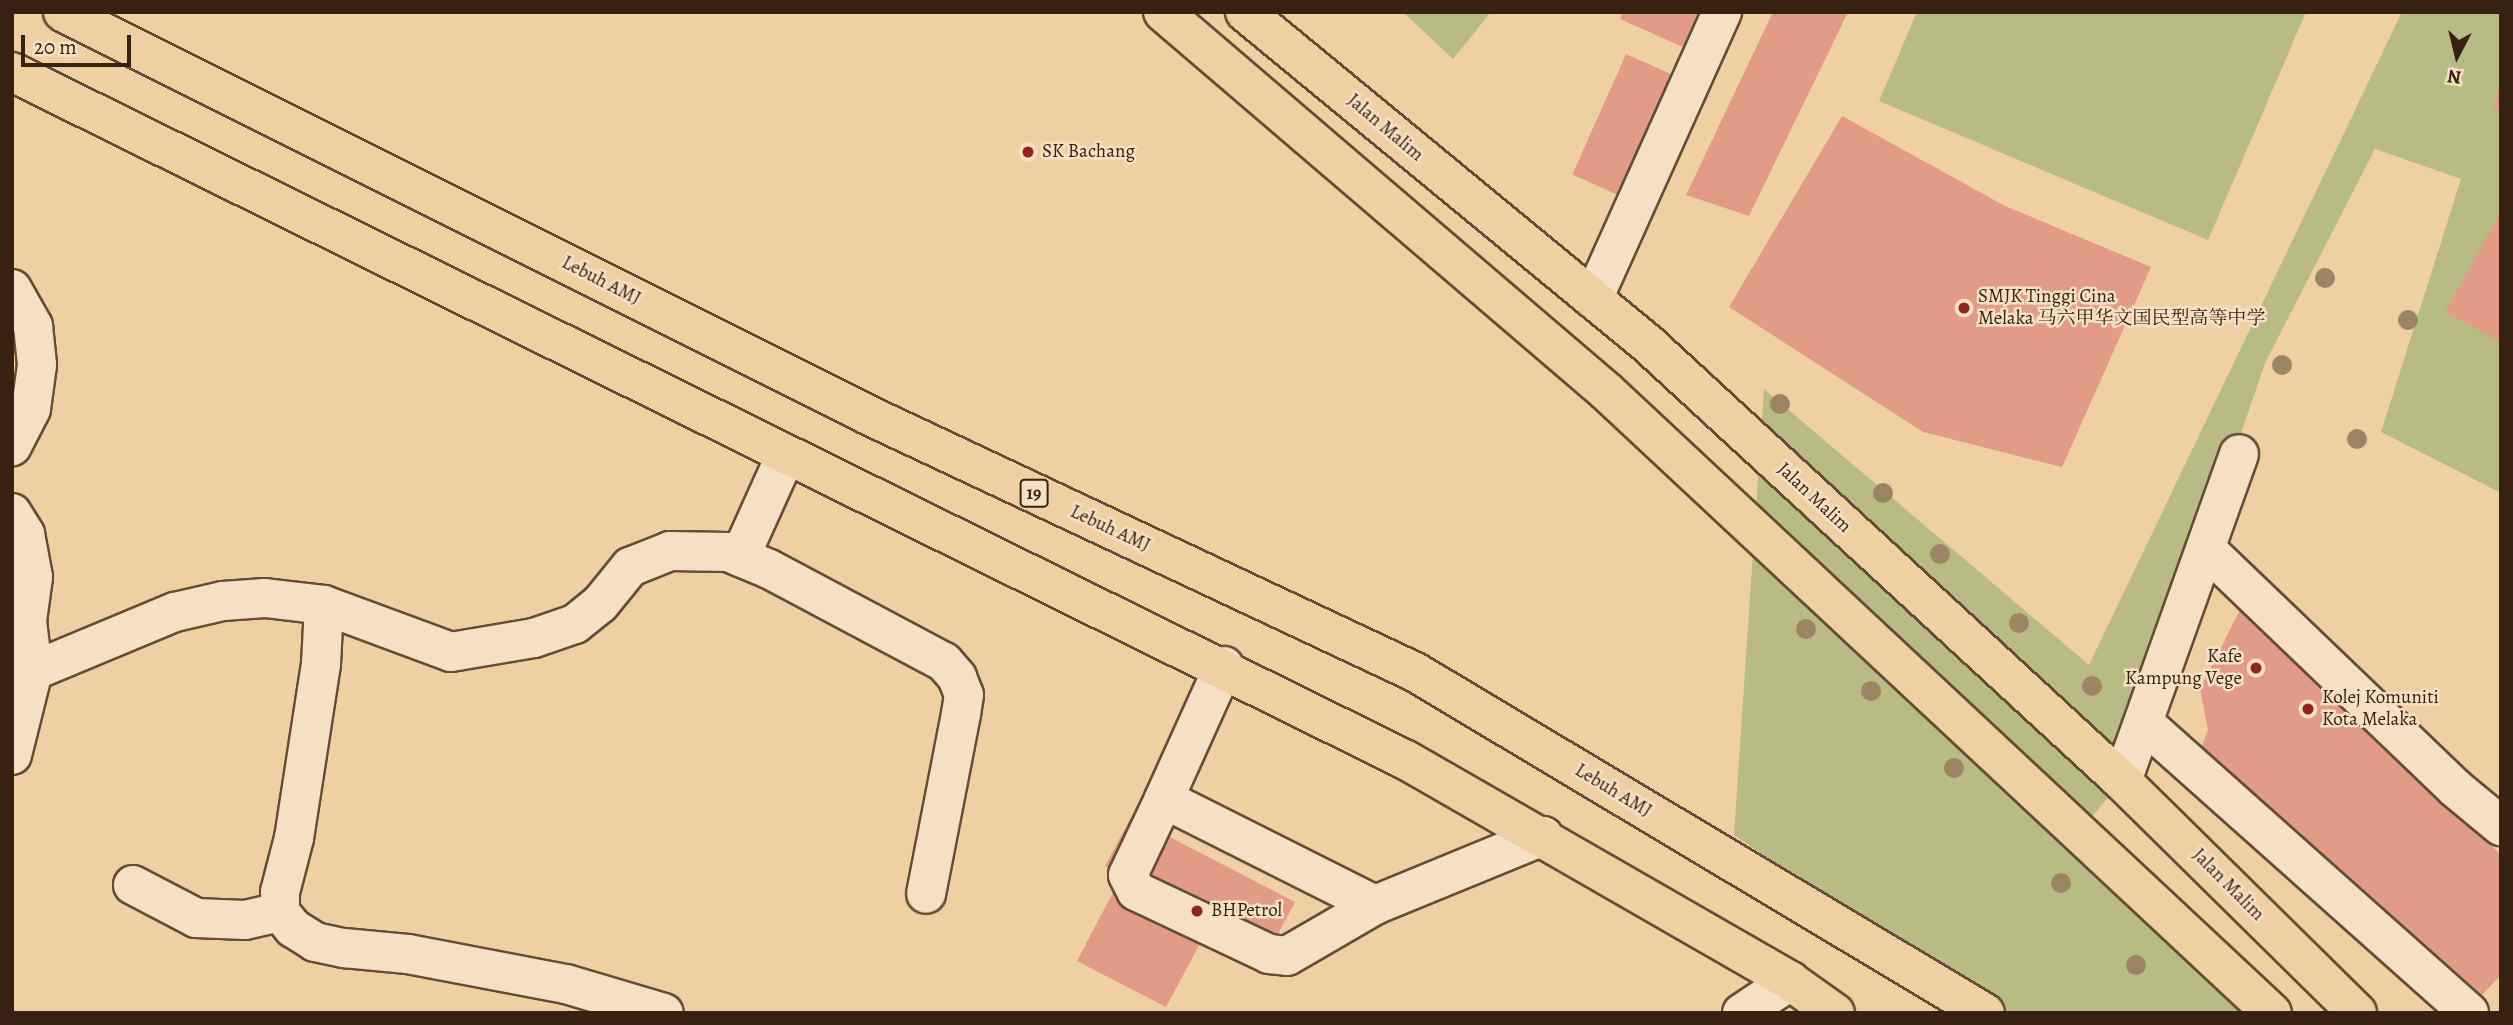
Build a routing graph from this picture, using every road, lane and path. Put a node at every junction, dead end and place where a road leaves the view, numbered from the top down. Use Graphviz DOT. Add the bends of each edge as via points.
graph roads {
  1 [pos="63,12"];
  2 [pos="1163,12"];
  3 [pos="1245,12"];
  4 [pos="1722,12"];
  5 [pos="12,72"];
  6 [pos="12,289"];
  7 [pos="1593,299"];
  8 [pos="12,446"];
  9 [pos="2239,454"];
  10 [pos="785,457"];
  11 [pos="12,513"];
  12 [pos="2206,549"];
  13 [pos="740,557"];
  14 [pos="324,604"];
  15 [pos="1224,666"];
  16 [pos="33,671"];
  17 [pos="2144,724"];
  18 [pos="12,755"];
  19 [pos="2122,781"];
  20 [pos="1164,799"];
  21 [pos="2501,826"];
  22 [pos="1543,836"];
  23 [pos="133,885"];
  24 [pos="926,894"];
  25 [pos="1375,905"];
  26 [pos="280,912"];
  27 [pos="1790,981"];
  28 [pos="664,1013"];
  29 [pos="1742,1013"];
  30 [pos="1835,1013"];
  31 [pos="1985,1013"];
  32 [pos="2272,1013"];
  33 [pos="2357,1013"];
  34 [pos="2469,1013"];
  1 -- 31 [label="main road, Lebuh AMJ / 19" via="868,415 1415,672"];
  2 -- 32 [label="main road" via="1597,383"];
  3 -- 7 [label="main road, Jalan Malim"];
  4 -- 7 [label="street"];
  5 -- 10 [label="main road"];
  6 -- 8 [label="street" via="33,326 37,365 31,409"];
  7 -- 19 [label="main road, Jalan Malim" via="1648,344"];
  9 -- 12 [label="street"];
  10 -- 13 [label="street"];
  10 -- 15 [label="main road"];
  11 -- 16 [label="street" via="25,534 33,577 27,621"];
  12 -- 17 [label="street"];
  12 -- 21 [label="street" via="2455,788"];
  13 -- 14 [label="street" via="728,552 670,551 630,567 600,604 575,624 534,638 451,652"];
  13 -- 24 [label="street" via="944,662 957,677 964,695"];
  14 -- 16 [label="street" via="265,598 175,612"];
  14 -- 26 [label="street" via="321,664"];
  15 -- 20 [label="street"];
  15 -- 22 [label="main road"];
  16 -- 18 [label="street"];
  17 -- 19 [label="street"];
  17 -- 34 [label="street"];
  19 -- 33 [label="main road, Jalan Malim"];
  20 -- 25 [label="street"];
  20 -- 25 [label="street" via="1128,875 1136,891 1269,954 1287,956"];
  22 -- 25 [label="street"];
  22 -- 27 [label="main road"];
  23 -- 26 [label="street" via="197,918 245,920"];
  26 -- 28 [label="street" via="293,928 315,942 566,984"];
  27 -- 29 [label="street"];
  27 -- 30 [label="main road"];
}
